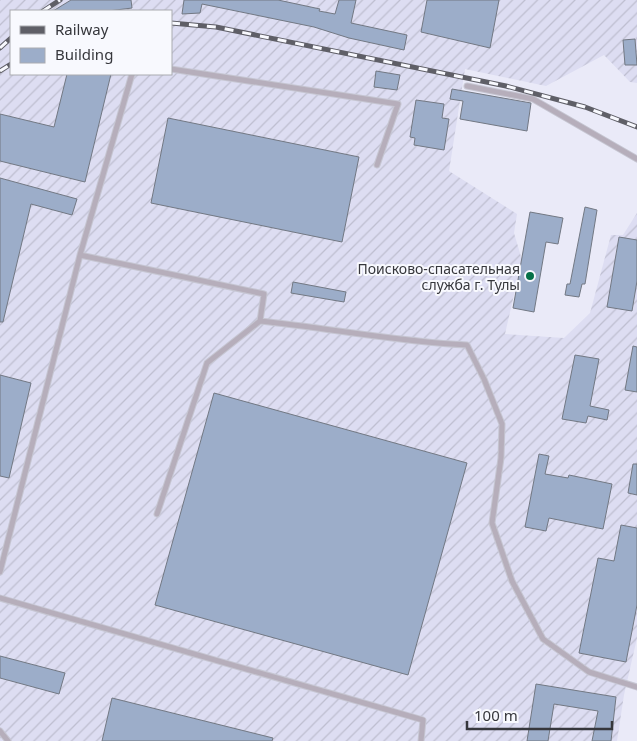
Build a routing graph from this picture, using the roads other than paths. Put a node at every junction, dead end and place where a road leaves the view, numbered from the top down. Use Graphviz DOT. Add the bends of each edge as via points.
graph roads {
  1 [pos="172,69"];
  2 [pos="132,75"];
  3 [pos="467,86"];
  4 [pos="637,159"];
  5 [pos="377,166"];
  6 [pos="80,255"];
  7 [pos="260,321"];
  8 [pos="158,514"];
  9 [pos="0,572"];
  10 [pos="0,598"];
  11 [pos="637,687"];
  12 [pos="0,731"];
  13 [pos="8,741"];
  14 [pos="421,741"];
  1 -- 5 [label="lane" via="398,104"];
  2 -- 6 [label="lane"];
  3 -- 4 [label="lane" via="533,99"];
  6 -- 7 [label="lane" via="264,294"];
  6 -- 9 [label="lane"];
  7 -- 8 [label="lane" via="207,363"];
  7 -- 11 [label="lane" via="416,343 467,345 502,424 492,523 512,581 543,639 589,672"];
  10 -- 14 [label="lane" via="423,720"];
  12 -- 13 [label="lane"];
}
